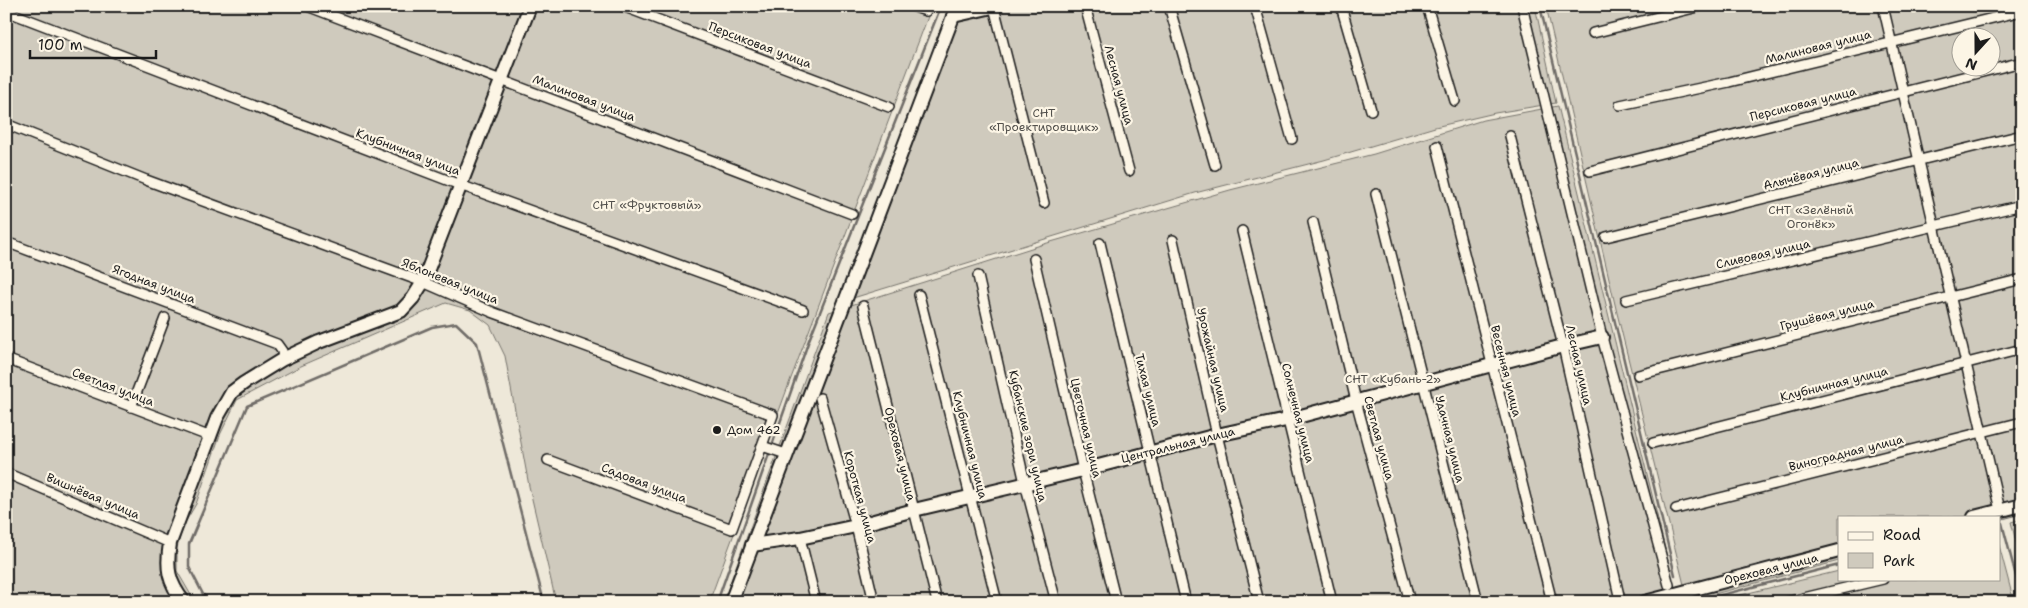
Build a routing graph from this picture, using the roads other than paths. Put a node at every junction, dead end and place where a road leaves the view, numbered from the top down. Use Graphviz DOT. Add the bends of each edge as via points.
graph roads {
  1 [pos="307,6"];
  2 [pos="530,6"];
  3 [pos="622,6"];
  4 [pos="912,6"];
  5 [pos="917,6"];
  6 [pos="996,6"];
  7 [pos="1085,6"];
  8 [pos="1169,6"];
  9 [pos="1255,6"];
  10 [pos="1341,6"];
  11 [pos="1428,6"];
  12 [pos="1522,6"];
  13 [pos="1702,6"];
  14 [pos="1883,6"];
  15 [pos="927,9"];
  16 [pos="6,11"];
  17 [pos="955,11"];
  18 [pos="2022,11"];
  19 [pos="1593,33"];
  20 [pos="1891,42"];
  21 [pos="2022,62"];
  22 [pos="502,80"];
  23 [pos="1903,92"];
  24 [pos="1455,101"];
  25 [pos="1620,105"];
  26 [pos="889,107"];
  27 [pos="1371,110"];
  28 [pos="6,124"];
  29 [pos="2022,135"];
  30 [pos="1510,136"];
  31 [pos="1292,139"];
  32 [pos="1437,146"];
  33 [pos="1919,160"];
  34 [pos="1215,165"];
  35 [pos="1129,171"];
  36 [pos="1590,171"];
  37 [pos="460,185"];
  38 [pos="1376,194"];
  39 [pos="1044,203"];
  40 [pos="2022,205"];
  41 [pos="852,214"];
  42 [pos="1313,222"];
  43 [pos="1934,226"];
  44 [pos="1242,231"];
  45 [pos="1606,237"];
  46 [pos="1173,240"];
  47 [pos="6,242"];
  48 [pos="1100,243"];
  49 [pos="1034,259"];
  50 [pos="978,276"];
  51 [pos="2022,279"];
  52 [pos="423,282"];
  53 [pos="919,295"];
  54 [pos="1950,297"];
  55 [pos="1626,300"];
  56 [pos="863,306"];
  57 [pos="803,310"];
  58 [pos="165,318"];
  59 [pos="1602,337"];
  60 [pos="1563,346"];
  61 [pos="2022,349"];
  62 [pos="6,359"];
  63 [pos="283,359"];
  64 [pos="1966,364"];
  65 [pos="1491,366"];
  66 [pos="1638,375"];
  67 [pos="1423,384"];
  68 [pos="820,398"];
  69 [pos="1356,401"];
  70 [pos="131,407"];
  71 [pos="1286,420"];
  72 [pos="2022,422"];
  73 [pos="1982,432"];
  74 [pos="1216,435"];
  75 [pos="211,437"];
  76 [pos="1653,443"];
  77 [pos="772,449"];
  78 [pos="1150,451"];
  79 [pos="548,460"];
  80 [pos="1083,470"];
  81 [pos="6,473"];
  82 [pos="1025,483"];
  83 [pos="970,497"];
  84 [pos="2022,505"];
  85 [pos="1676,509"];
  86 [pos="914,510"];
  87 [pos="2000,510"];
  88 [pos="1978,516"];
  89 [pos="856,526"];
  90 [pos="732,529"];
  91 [pos="800,538"];
  92 [pos="170,543"];
  93 [pos="752,545"];
  94 [pos="1838,551"];
  95 [pos="1879,580"];
  96 [pos="1669,585"];
  97 [pos="1620,600"];
  98 [pos="184,602"];
  99 [pos="731,602"];
  100 [pos="816,602"];
  101 [pos="874,602"];
  102 [pos="937,602"];
  103 [pos="997,602"];
  104 [pos="1056,602"];
  105 [pos="1116,602"];
  106 [pos="1186,602"];
  107 [pos="1259,602"];
  108 [pos="1332,602"];
  109 [pos="1410,602"];
  110 [pos="1478,602"];
  111 [pos="1552,602"];
  112 [pos="1645,602"];
  113 [pos="1787,602"];
  1 -- 22 [label="street, Малиновая улица"];
  2 -- 22 [label="street"];
  3 -- 26 [label="street, Персиковая улица"];
  4 -- 15 [label="street"];
  5 -- 15 [label="street"];
  6 -- 17 [label="street"];
  6 -- 39 [label="street"];
  7 -- 35 [label="street, Лесная улица"];
  8 -- 34 [label="street"];
  9 -- 31 [label="street"];
  10 -- 27 [label="street"];
  11 -- 24 [label="street"];
  12 -- 59 [label="street"];
  13 -- 19 [label="street"];
  14 -- 20 [label="street"];
  16 -- 37 [label="street, Клубничная улица"];
  17 -- 77 [label="street"];
  18 -- 20 [label="street, Малиновая улица"];
  20 -- 23 [label="street"];
  20 -- 25 [label="street, Малиновая улица"];
  21 -- 23 [label="street, Персиковая улица"];
  22 -- 37 [label="street"];
  22 -- 41 [label="street, Малиновая улица"];
  23 -- 33 [label="street"];
  23 -- 36 [label="street, Персиковая улица"];
  28 -- 52 [label="street, Яблоневая улица" via="146,180"];
  29 -- 33 [label="street, Алычёвая улица"];
  30 -- 60 [label="street, Лесная улица"];
  32 -- 65 [label="street, Весенняя улица"];
  33 -- 43 [label="street"];
  33 -- 45 [label="street, Алычёвая улица"];
  37 -- 52 [label="street"];
  37 -- 57 [label="street, Клубничная улица"];
  38 -- 67 [label="street, Удачная улица"];
  40 -- 43 [label="street, Сливовая улица"];
  42 -- 69 [label="street, Светлая улица"];
  43 -- 54 [label="street"];
  43 -- 55 [label="street, Сливовая улица"];
  44 -- 71 [label="street, Солнечная улица"];
  46 -- 74 [label="street, Урожайная улица"];
  47 -- 63 [label="street, Ягодная улица" via="278,344"];
  48 -- 78 [label="street, Тихая улица"];
  49 -- 80 [label="street, Цветочная улица"];
  50 -- 82 [label="street, Кубанские зори улица"];
  51 -- 54 [label="street, Грушёвая улица"];
  52 -- 63 [label="street" via="401,311"];
  52 -- 77 [label="street, Яблоневая улица" via="492,312 773,415"];
  53 -- 83 [label="street, Клубничная улица"];
  54 -- 64 [label="street"];
  54 -- 66 [label="street, Грушёвая улица"];
  56 -- 86 [label="street, Ореховая улица"];
  58 -- 70 [label="street"];
  59 -- 60 [label="street, Центральная улица"];
  59 -- 96 [label="street"];
  60 -- 65 [label="street, Центральная улица"];
  60 -- 97 [label="street, Лесная улица"];
  61 -- 64 [label="street, Клубничная улица"];
  62 -- 70 [label="street, Светлая улица"];
  63 -- 75 [label="street" via="232,392 217,418"];
  64 -- 73 [label="street"];
  64 -- 76 [label="street, Клубничная улица"];
  65 -- 67 [label="street, Центральная улица"];
  65 -- 111 [label="street, Весенняя улица"];
  67 -- 69 [label="street, Центральная улица"];
  67 -- 110 [label="street, Удачная улица"];
  68 -- 89 [label="street, Короткая улица"];
  69 -- 71 [label="street, Центральная улица"];
  69 -- 109 [label="street, Светлая улица"];
  70 -- 75 [label="street, Светлая улица"];
  71 -- 74 [label="street, Центральная улица"];
  71 -- 108 [label="street, Солнечная улица"];
  72 -- 73 [label="street, Виноградная улица"];
  73 -- 85 [label="street, Виноградная улица"];
  73 -- 87 [label="street"];
  74 -- 78 [label="street, Центральная улица"];
  74 -- 107 [label="street, Урожайная улица"];
  75 -- 92 [label="street"];
  77 -- 90 [label="street, Яблоневая улица"];
  77 -- 93 [label="street"];
  78 -- 80 [label="street, Центральная улица"];
  78 -- 106 [label="street, Тихая улица"];
  79 -- 90 [label="street, Садовая улица"];
  80 -- 82 [label="street, Центральная улица"];
  80 -- 105 [label="street, Цветочная улица"];
  81 -- 92 [label="street, Вишнёвая улица"];
  82 -- 83 [label="street, Центральная улица"];
  82 -- 104 [label="street, Кубанские зори улица"];
  83 -- 86 [label="street, Центральная улица"];
  83 -- 103 [label="street, Клубничная улица"];
  84 -- 87 [label="street"];
  86 -- 89 [label="street, Центральная улица"];
  86 -- 102 [label="street, Ореховая улица"];
  87 -- 88 [label="street"];
  89 -- 91 [label="street, Центральная улица"];
  89 -- 101 [label="street, Короткая улица"];
  91 -- 93 [label="street, Центральная улица"];
  91 -- 100 [label="street"];
  92 -- 98 [label="street" via="167,562 170,580"];
  93 -- 99 [label="street"];
  94 -- 112 [label="street, Ореховая улица"];
  95 -- 113 [label="street"];
}
